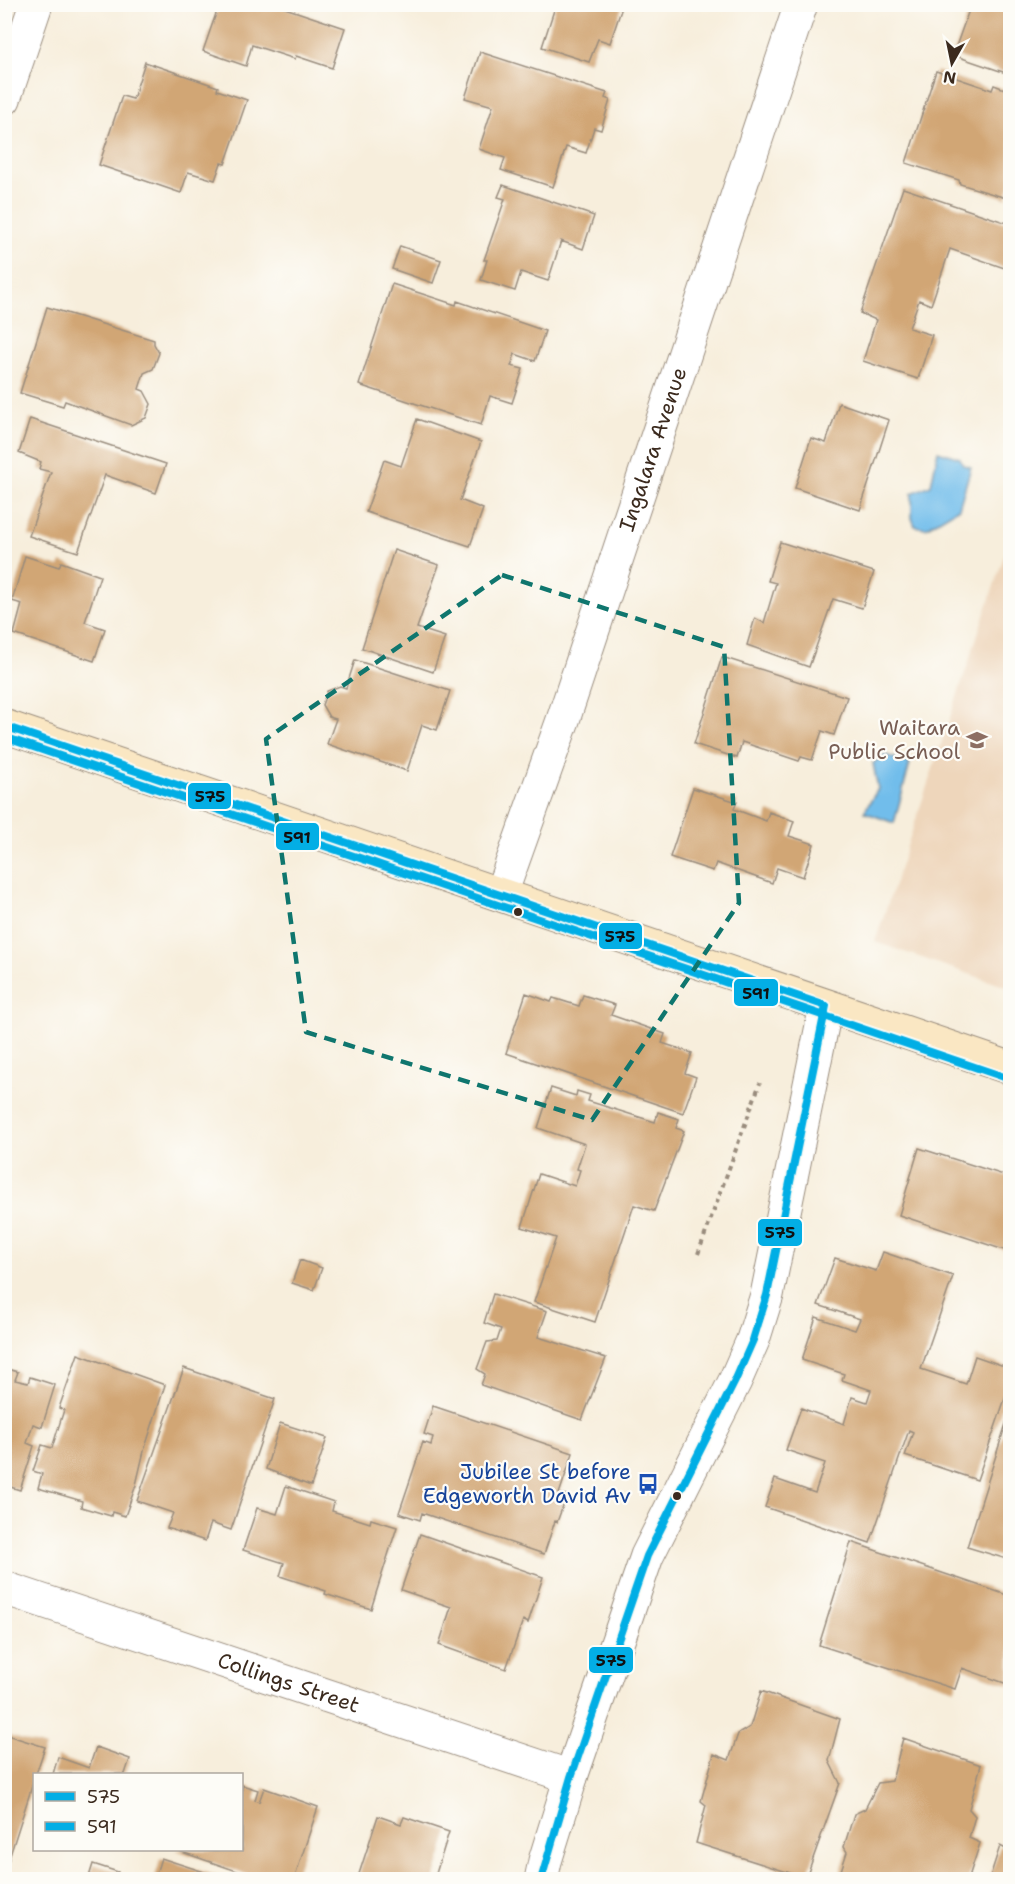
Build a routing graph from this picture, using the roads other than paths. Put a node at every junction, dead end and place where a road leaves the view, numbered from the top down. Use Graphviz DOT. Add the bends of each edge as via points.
graph roads {
  1 [pos="36,4"];
  2 [pos="801,4"];
  3 [pos="4,99"];
  4 [pos="4,726"];
  5 [pos="501,894"];
  6 [pos="826,1006"];
  7 [pos="1011,1068"];
  8 [pos="4,1588"];
  9 [pos="571,1777"];
  10 [pos="541,1880"];
  1 -- 3 [label="street"];
  2 -- 5 [label="street, Ingalara Avenue" via="563,720"];
  4 -- 5 [label="main road"];
  5 -- 6 [label="main road"];
  6 -- 7 [label="main road"];
  6 -- 9 [label="street" via="767,1295 753,1340 647,1556"];
  8 -- 9 [label="street, Collings Street"];
  9 -- 10 [label="street"];
}
